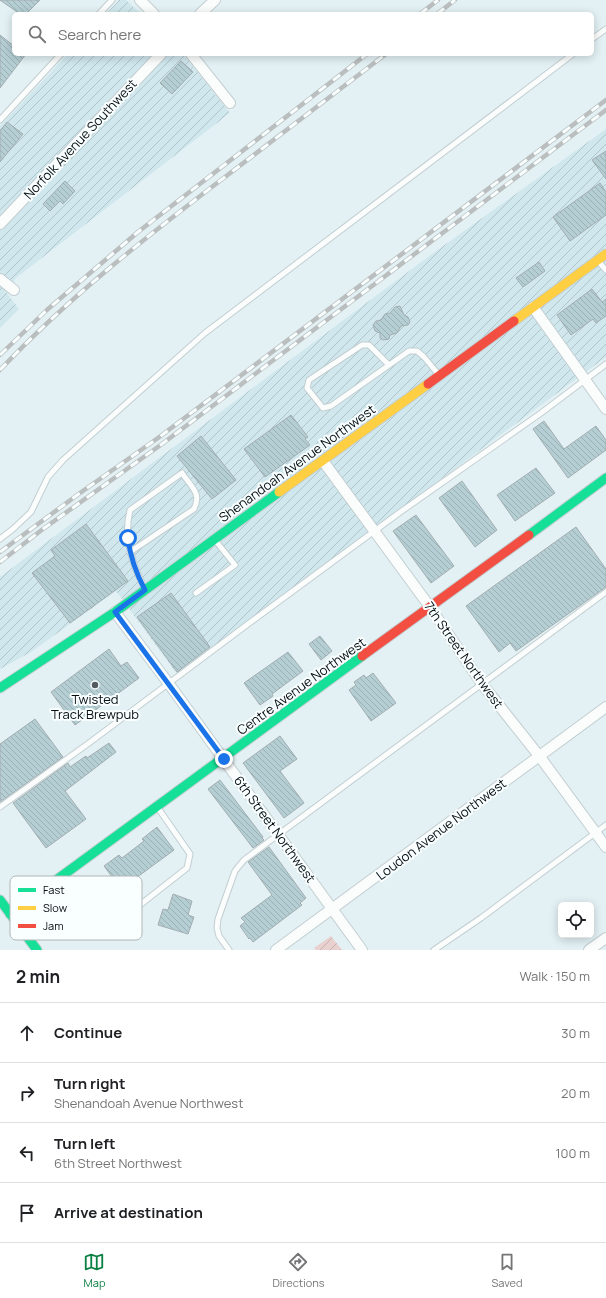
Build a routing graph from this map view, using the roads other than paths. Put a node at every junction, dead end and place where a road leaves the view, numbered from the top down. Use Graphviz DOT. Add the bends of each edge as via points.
graph roads {
  1 [pos="112,0"];
  2 [pos="140,0"];
  3 [pos="215,0"];
  4 [pos="101,12"];
  5 [pos="152,12"];
  6 [pos="202,12"];
  7 [pos="606,29"];
  8 [pos="594,38"];
  9 [pos="59,56"];
  10 [pos="159,56"];
  11 [pos="193,56"];
  12 [pos="570,56"];
  13 [pos="230,103"];
  14 [pos="0,120"];
  15 [pos="0,224"];
  16 [pos="606,254"];
  17 [pos="597,260"];
  18 [pos="606,270"];
  19 [pos="0,279"];
  20 [pos="14,290"];
  21 [pos="533,307"];
  22 [pos="606,364"];
  23 [pos="389,365"];
  24 [pos="439,376"];
  25 [pos="585,379"];
  26 [pos="606,409"];
  27 [pos="323,461"];
  28 [pos="606,478"];
  29 [pos="375,531"];
  30 [pos="0,539"];
  31 [pos="214,539"];
  32 [pos="130,552"];
  33 [pos="145,590"];
  34 [pos="606,592"];
  35 [pos="196,593"];
  36 [pos="430,607"];
  37 [pos="115,612"];
  38 [pos="169,684"];
  39 [pos="482,684"];
  40 [pos="0,688"];
  41 [pos="606,708"];
  42 [pos="540,757"];
  43 [pos="224,759"];
  44 [pos="0,807"];
  45 [pos="158,807"];
  46 [pos="606,825"];
  47 [pos="596,833"];
  48 [pos="278,834"];
  49 [pos="606,848"];
  50 [pos="63,876"];
  51 [pos="0,900"];
  52 [pos="142,903"];
  53 [pos="332,909"];
  54 [pos="10,914"];
  55 [pos="606,938"];
  56 [pos="30,940"];
  57 [pos="37,950"];
  58 [pos="229,950"];
  59 [pos="276,950"];
  60 [pos="362,950"];
  61 [pos="434,950"];
  62 [pos="589,950"];
  1 -- 4 [label="lane"];
  2 -- 5 [label="street"];
  3 -- 6 [label="street"];
  7 -- 8 [label="lane"];
  9 -- 14 [label="lane"];
  10 -- 15 [label="street, Norfolk Avenue Southwest"];
  11 -- 13 [label="street"];
  12 -- 30 [label="lane" via="205,333 63,460 48,477 31,512"];
  16 -- 17 [label="street, Shenandoah Avenue Northwest"];
  17 -- 18 [label="lane"];
  17 -- 21 [label="street, Shenandoah Avenue Northwest"];
  19 -- 20 [label="street"];
  21 -- 24 [label="street, Shenandoah Avenue Northwest"];
  21 -- 25 [label="street"];
  22 -- 25 [label="lane"];
  23 -- 23 [label="lane" via="369,345 362,345 308,380 306,388 323,408 331,406"];
  23 -- 24 [label="lane" via="409,350 417,351"];
  24 -- 27 [label="street, Shenandoah Avenue Northwest"];
  25 -- 26 [label="street"];
  25 -- 29 [label="lane"];
  27 -- 29 [label="street, 7th Street Northwest"];
  27 -- 31 [label="street, Shenandoah Avenue Northwest"];
  28 -- 36 [label="street, Centre Avenue Northwest"];
  29 -- 36 [label="street, 7th Street Northwest"];
  29 -- 38 [label="lane"];
  31 -- 33 [label="street, Shenandoah Avenue Northwest"];
  31 -- 35 [label="lane" via="235,565"];
  32 -- 32 [label="lane" via="127,522 130,510 182,473 197,495 198,501 194,509"];
  32 -- 33 [label="lane"];
  33 -- 37 [label="street, Shenandoah Avenue Northwest"];
  34 -- 39 [label="lane"];
  36 -- 39 [label="street, 7th Street Northwest"];
  36 -- 43 [label="street, Centre Avenue Northwest"];
  37 -- 38 [label="street, 6th Street Northwest"];
  37 -- 40 [label="street, Shenandoah Avenue Northwest"];
  38 -- 43 [label="street, 6th Street Northwest"];
  38 -- 44 [label="lane"];
  39 -- 42 [label="street, 7th Street Northwest"];
  39 -- 48 [label="lane"];
  41 -- 42 [label="street, Loudon Avenue Northwest"];
  42 -- 47 [label="street, 7th Street Northwest"];
  42 -- 53 [label="street, Loudon Avenue Northwest"];
  43 -- 45 [label="street, Centre Avenue Northwest"];
  43 -- 48 [label="street, 6th Street Northwest"];
  45 -- 50 [label="street, Centre Avenue Northwest"];
  45 -- 52 [label="lane" via="190,854 187,868"];
  46 -- 47 [label="lane"];
  47 -- 49 [label="street, 7th Street Northwest"];
  47 -- 61 [label="lane"];
  48 -- 53 [label="street, 6th Street Northwest"];
  48 -- 58 [label="lane" via="244,860 235,871 217,928 219,936"];
  51 -- 54 [label="street"];
  53 -- 59 [label="street, Loudon Avenue Northwest"];
  53 -- 60 [label="street, 6th Street Northwest"];
  55 -- 62 [label="street"];
  56 -- 57 [label="street"];
}
